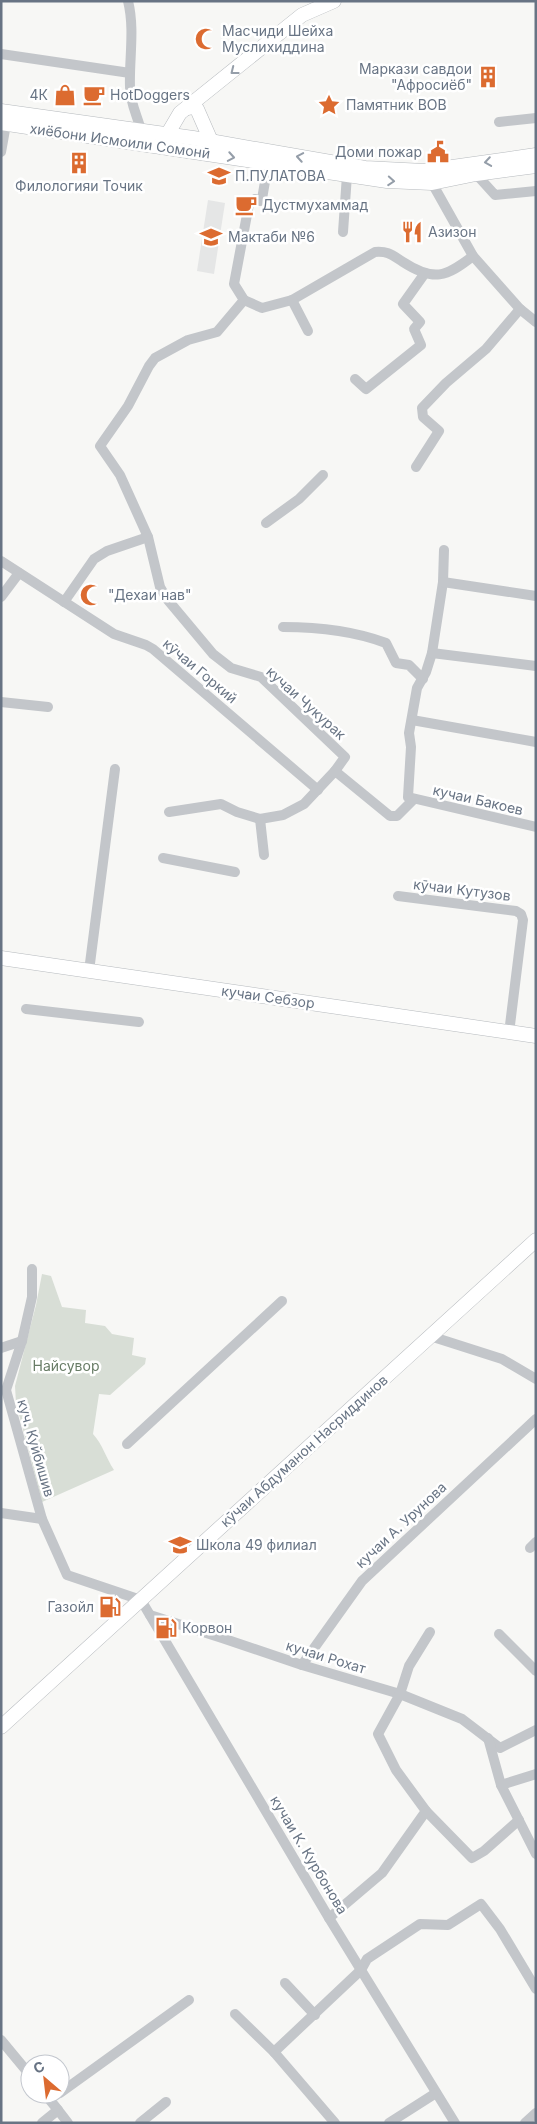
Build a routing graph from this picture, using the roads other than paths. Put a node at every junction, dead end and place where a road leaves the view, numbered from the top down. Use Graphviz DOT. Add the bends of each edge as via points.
graph roads {
  1 [pos="128,1"];
  2 [pos="334,1"];
  3 [pos="1,54"];
  4 [pos="130,73"];
  5 [pos="187,108"];
  6 [pos="536,118"];
  7 [pos="3,119"];
  8 [pos="499,122"];
  9 [pos="139,134"];
  10 [pos="166,141"];
  11 [pos="212,142"];
  12 [pos="1,152"];
  13 [pos="536,155"];
  14 [pos="268,164"];
  15 [pos="536,166"];
  16 [pos="476,174"];
  17 [pos="347,175"];
  18 [pos="432,183"];
  19 [pos="536,191"];
  20 [pos="343,232"];
  21 [pos="473,256"];
  22 [pos="425,273"];
  23 [pos="244,300"];
  24 [pos="292,300"];
  25 [pos="520,309"];
  26 [pos="536,322"];
  27 [pos="308,331"];
  28 [pos="355,379"];
  29 [pos="416,467"];
  30 [pos="323,475"];
  31 [pos="266,522"];
  32 [pos="148,537"];
  33 [pos="444,550"];
  34 [pos="1,561"];
  35 [pos="19,573"];
  36 [pos="443,582"];
  37 [pos="536,596"];
  38 [pos="1,597"];
  39 [pos="64,602"];
  40 [pos="283,627"];
  41 [pos="432,653"];
  42 [pos="536,666"];
  43 [pos="422,679"];
  44 [pos="1,702"];
  45 [pos="48,707"];
  46 [pos="412,720"];
  47 [pos="536,742"];
  48 [pos="115,769"];
  49 [pos="335,771"];
  50 [pos="318,790"];
  51 [pos="414,800"];
  52 [pos="170,812"];
  53 [pos="260,819"];
  54 [pos="536,827"];
  55 [pos="264,855"];
  56 [pos="163,858"];
  57 [pos="235,872"];
  58 [pos="398,896"];
  59 [pos="1,958"];
  60 [pos="89,971"];
  61 [pos="26,1009"];
  62 [pos="139,1022"];
  63 [pos="509,1033"];
  64 [pos="536,1036"];
  65 [pos="536,1240"];
  66 [pos="32,1269"];
  67 [pos="282,1301"];
  68 [pos="430,1336"];
  69 [pos="22,1341"];
  70 [pos="1,1348"];
  71 [pos="536,1379"];
  72 [pos="3,1391"];
  73 [pos="536,1419"];
  74 [pos="127,1444"];
  75 [pos="1,1513"];
  76 [pos="42,1519"];
  77 [pos="141,1600"];
  78 [pos="150,1616"];
  79 [pos="430,1632"];
  80 [pos="500,1634"];
  81 [pos="302,1665"];
  82 [pos="535,1668"];
  83 [pos="400,1694"];
  84 [pos="1,1727"];
  85 [pos="536,1730"];
  86 [pos="491,1741"];
  87 [pos="536,1774"];
  88 [pos="501,1786"];
  89 [pos="426,1812"];
  90 [pos="519,1820"];
  91 [pos="536,1854"];
  92 [pos="330,1918"];
  93 [pos="361,1970"];
  94 [pos="285,1983"];
  95 [pos="536,1989"];
  96 [pos="189,2000"];
  97 [pos="235,2014"];
  98 [pos="315,2015"];
  99 [pos="1,2040"];
  100 [pos="274,2052"];
  101 [pos="20,2063"];
  102 [pos="70,2083"];
  103 [pos="436,2093"];
  104 [pos="166,2102"];
  105 [pos="55,2104"];
  106 [pos="56,2112"];
  107 [pos="536,2113"];
  108 [pos="42,2123"];
  109 [pos="68,2123"];
  110 [pos="140,2123"];
  111 [pos="335,2123"];
  112 [pos="389,2123"];
  113 [pos="454,2123"];
  114 [pos="525,2123"];
  1 -- 4 [label="street"];
  2 -- 5 [label="main road, one-way" via="302,15"];
  3 -- 4 [label="street"];
  4 -- 9 [label="street" via="132,107"];
  5 -- 10 [label="main road" via="180,113"];
  5 -- 11 [label="main road" via="197,109"];
  6 -- 8 [label="street"];
  7 -- 9 [label="main road, хиёбони Исмоили Сомонӣ"];
  7 -- 12 [label="street"];
  9 -- 10 [label="main road, хиёбони Исмоили Сомонӣ"];
  10 -- 11 [label="main road, хиёбони Исмоили Сомонӣ"];
  10 -- 14 [label="main road, хиёбони Исмоили Сомонӣ, one-way"];
  13 -- 11 [label="main road, хиёбони Исмоили Сомонӣ, one-way" via="424,172 365,168"];
  14 -- 17 [label="main road, хиёбони Исмоили Сомонӣ"];
  14 -- 23 [label="street" via="262,200 254,199 249,204 234,284"];
  15 -- 16 [label="main road, хиёбони Исмоили Сомонӣ"];
  16 -- 18 [label="main road, хиёбони Исмоили Сомонӣ"];
  16 -- 19 [label="street" via="495,195"];
  17 -- 18 [label="main road, хиёбони Исмоили Сомонӣ, one-way"];
  17 -- 20 [label="street"];
  18 -- 21 [label="street"];
  21 -- 22 [label="street" via="455,270 439,276"];
  21 -- 25 [label="street"];
  22 -- 24 [label="street" via="387,251 375,252"];
  22 -- 28 [label="street" via="403,304 420,322 414,329 421,345 366,389"];
  23 -- 24 [label="street" via="262,308"];
  23 -- 32 [label="street, кучаи Чукурак" via="217,332 188,340 156,358 100,446 120,475"];
  24 -- 27 [label="street"];
  25 -- 26 [label="street"];
  25 -- 29 [label="street" via="486,349 422,408 423,417 439,431"];
  30 -- 31 [label="street" via="299,499"];
  32 -- 39 [label="street" via="107,551 94,559"];
  32 -- 49 [label="street, кучаи Чукурак" via="160,587 167,598 213,654 231,668 261,677 345,757"];
  33 -- 36 [label="street"];
  34 -- 35 [label="street, кӯчаи Горкий"];
  35 -- 38 [label="street"];
  35 -- 39 [label="street, кӯчаи Горкий"];
  36 -- 37 [label="street"];
  36 -- 41 [label="street"];
  39 -- 50 [label="street, кӯчаи Горкий" via="114,634 153,649"];
  40 -- 43 [label="street" via="309,627 368,636 386,643 396,663 409,665"];
  41 -- 42 [label="street"];
  41 -- 43 [label="street"];
  43 -- 46 [label="street" via="417,688"];
  44 -- 45 [label="street"];
  46 -- 47 [label="street"];
  46 -- 51 [label="street" via="408,797"];
  48 -- 60 [label="street"];
  49 -- 50 [label="street"];
  49 -- 51 [label="street" via="390,816 397,816"];
  50 -- 53 [label="street" via="304,804 283,815"];
  51 -- 54 [label="street, кучаи Бакоев"];
  52 -- 53 [label="street" via="221,804"];
  53 -- 55 [label="street"];
  56 -- 57 [label="street"];
  58 -- 63 [label="street, кӯчаи Кутузов" via="521,914"];
  59 -- 60 [label="main road, кучаи Себзор"];
  60 -- 63 [label="main road, кучаи Себзор"];
  61 -- 62 [label="street"];
  63 -- 64 [label="main road, кучаи Себзор"];
  65 -- 68 [label="main road, кӯчаи Абдуманон Насриддинов"];
  66 -- 69 [label="street, куч. Куйбишив" via="32,1297"];
  67 -- 74 [label="street"];
  68 -- 71 [label="street" via="502,1359"];
  68 -- 77 [label="main road, кӯчаи Абдуманон Насриддинов"];
  69 -- 70 [label="street"];
  69 -- 72 [label="street, куч. Куйбишив"];
  72 -- 76 [label="street, куч. Куйбишив"];
  73 -- 81 [label="street, кучаи А. Урунова" via="362,1580"];
  75 -- 76 [label="street"];
  76 -- 77 [label="street, куч. Куйбишив" via="67,1575"];
  77 -- 78 [label="street, кучаи К. Курбонова"];
  77 -- 84 [label="main road, кӯчаи Абдуманон Насриддинов"];
  78 -- 81 [label="street, кучаи Рохат"];
  78 -- 92 [label="street, кучаи К. Курбонова"];
  79 -- 83 [label="street" via="409,1666"];
  80 -- 82 [label="street"];
  81 -- 83 [label="street, кучаи Рохат"];
  83 -- 86 [label="street, кучаи Рохат" via="462,1719"];
  83 -- 89 [label="street" via="378,1734 396,1770"];
  85 -- 86 [label="street" via="500,1748"];
  86 -- 88 [label="street"];
  87 -- 88 [label="street"];
  88 -- 90 [label="street"];
  89 -- 90 [label="street" via="472,1858 484,1852"];
  89 -- 92 [label="street" via="382,1873"];
  90 -- 91 [label="street"];
  92 -- 93 [label="street, кучаи К. Курбонова"];
  93 -- 95 [label="street" via="367,1959 420,1924 448,1925 481,1904"];
  93 -- 98 [label="street"];
  93 -- 103 [label="street, кучаи К. Курбонова"];
  94 -- 98 [label="street"];
  96 -- 102 [label="street"];
  97 -- 100 [label="street"];
  98 -- 100 [label="street"];
  99 -- 101 [label="street"];
  100 -- 111 [label="street"];
  103 -- 112 [label="street"];
  103 -- 113 [label="street, кучаи К. Курбонова"];
  104 -- 110 [label="street"];
  105 -- 106 [label="street"];
  106 -- 108 [label="street"];
  106 -- 109 [label="street"];
  107 -- 114 [label="street"];
}
